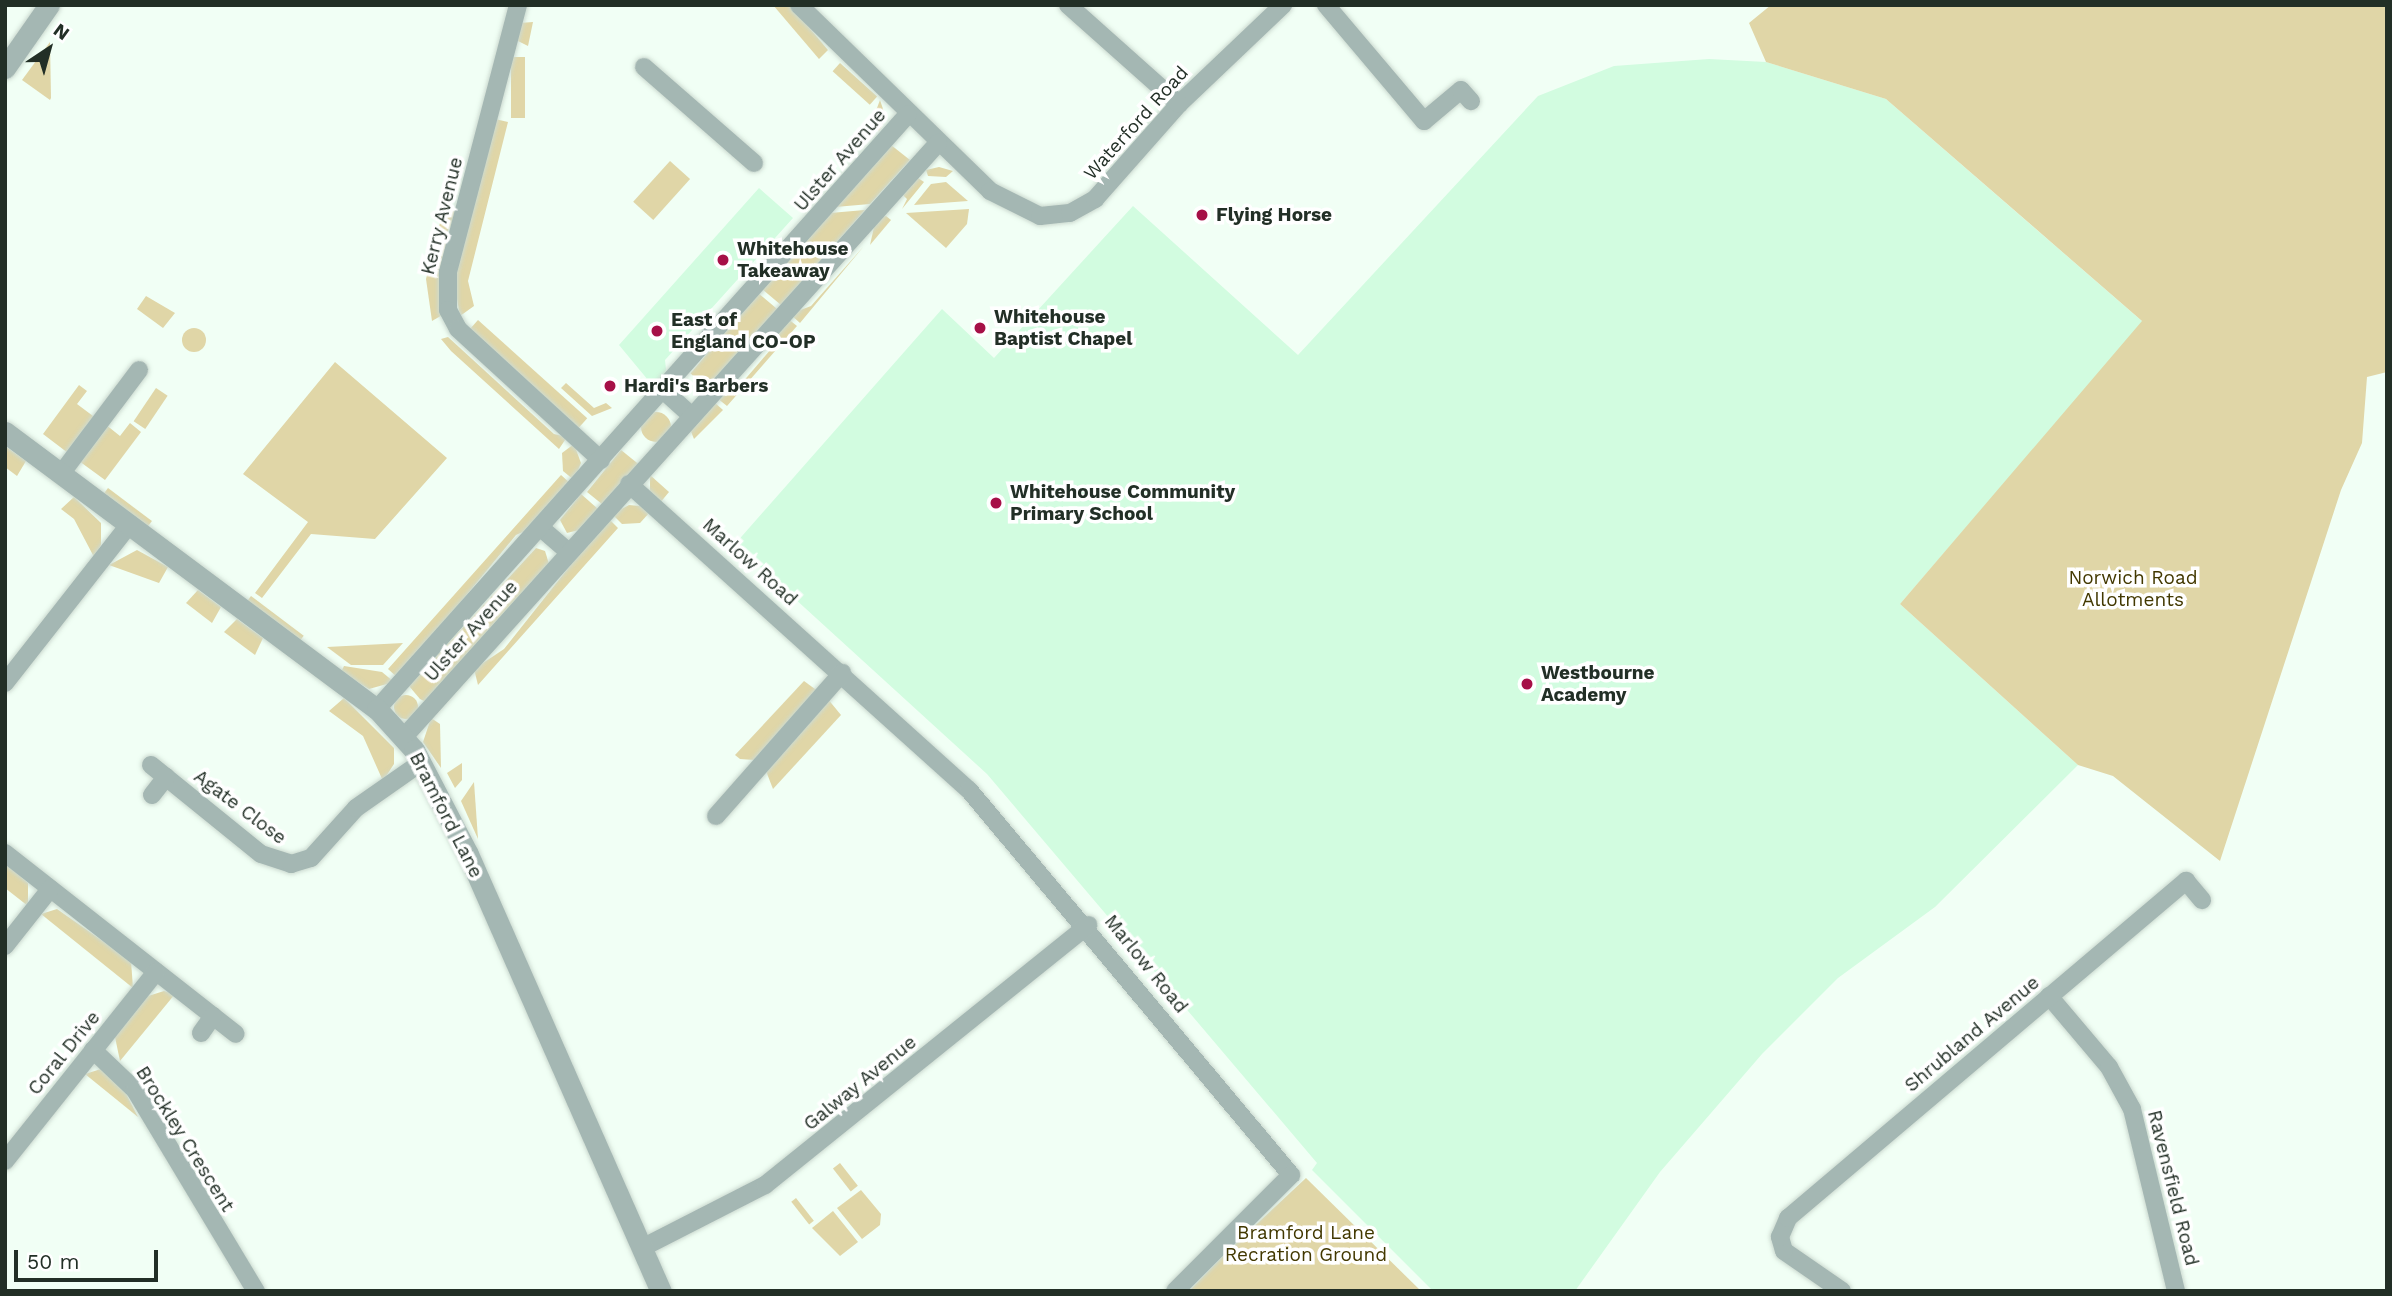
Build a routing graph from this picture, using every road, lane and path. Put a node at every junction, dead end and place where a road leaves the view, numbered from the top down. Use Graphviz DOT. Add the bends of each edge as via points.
graph roads {
  1 [pos="49,5"];
  2 [pos="518,5"];
  3 [pos="799,5"];
  4 [pos="1068,5"];
  5 [pos="1283,5"];
  6 [pos="1326,5"];
  7 [pos="644,67"];
  8 [pos="5,68"];
  9 [pos="1471,101"];
  10 [pos="1179,104"];
  11 [pos="908,114"];
  12 [pos="939,143"];
  13 [pos="754,163"];
  14 [pos="139,370"];
  15 [pos="663,390"];
  16 [pos="691,415"];
  17 [pos="5,432"];
  18 [pos="601,460"];
  19 [pos="61,474"];
  20 [pos="629,484"];
  21 [pos="129,525"];
  22 [pos="541,528"];
  23 [pos="569,552"];
  24 [pos="12,662"];
  25 [pos="842,673"];
  26 [pos="5,683"];
  27 [pos="377,709"];
  28 [pos="404,737"];
  29 [pos="422,762"];
  30 [pos="151,765"];
  31 [pos="166,777"];
  32 [pos="152,795"];
  33 [pos="716,816"];
  34 [pos="5,853"];
  35 [pos="50,889"];
  36 [pos="2202,900"];
  37 [pos="1088,925"];
  38 [pos="5,946"];
  39 [pos="156,972"];
  40 [pos="2049,996"];
  41 [pos="213,1016"];
  42 [pos="201,1033"];
  43 [pos="236,1034"];
  44 [pos="93,1050"];
  45 [pos="5,1161"];
  46 [pos="642,1248"];
  47 [pos="256,1291"];
  48 [pos="661,1291"];
  49 [pos="1175,1291"];
  50 [pos="1842,1291"];
  51 [pos="2176,1291"];
  1 -- 8 [label="street"];
  2 -- 18 [label="street, Kerry Avenue" via="448,272 448,310 458,329"];
  3 -- 11 [label="street, Waterford Road"];
  4 -- 10 [label="street"];
  5 -- 10 [label="street, Waterford Road"];
  6 -- 9 [label="street" via="1424,121 1461,90"];
  7 -- 13 [label="street"];
  10 -- 12 [label="street, Waterford Road" via="1096,199 1055,216 1025,214 1005,203"];
  11 -- 12 [label="street, Waterford Road"];
  11 -- 15 [label="street, Ulster Avenue"];
  12 -- 16 [label="street, Ulster Avenue"];
  14 -- 19 [label="street"];
  15 -- 16 [label="street"];
  15 -- 18 [label="street, Ulster Avenue"];
  16 -- 20 [label="street, Ulster Avenue"];
  17 -- 19 [label="street, Bramford Lane"];
  18 -- 22 [label="street, Ulster Avenue"];
  19 -- 21 [label="street, Bramford Lane"];
  20 -- 23 [label="street, Ulster Avenue"];
  20 -- 25 [label="street, Marlow Road"];
  21 -- 24 [label="street"];
  21 -- 27 [label="street, Bramford Lane"];
  22 -- 23 [label="street"];
  22 -- 27 [label="street, Ulster Avenue"];
  23 -- 28 [label="street, Ulster Avenue"];
  24 -- 26 [label="street"];
  25 -- 33 [label="street"];
  25 -- 37 [label="street, Marlow Road" via="969,790"];
  27 -- 28 [label="street, Bramford Lane"];
  28 -- 29 [label="street, Bramford Lane"];
  29 -- 31 [label="street, Agate Close" via="356,808 311,858 291,864 261,854"];
  29 -- 46 [label="street, Bramford Lane"];
  30 -- 31 [label="street, Agate Close"];
  31 -- 32 [label="street, Agate Close"];
  34 -- 35 [label="street"];
  35 -- 38 [label="street"];
  35 -- 39 [label="street"];
  36 -- 40 [label="street, Shrubland Avenue" via="2186,881"];
  37 -- 46 [label="street, Galway Avenue" via="765,1185"];
  37 -- 49 [label="street, Marlow Road" via="1291,1175"];
  39 -- 41 [label="street"];
  39 -- 44 [label="street, Coral Drive"];
  40 -- 50 [label="street, Shrubland Avenue" via="1793,1213 1780,1244 1796,1263"];
  40 -- 51 [label="street, Ravensfield Road" via="2109,1067 2133,1109"];
  41 -- 42 [label="street"];
  41 -- 43 [label="street"];
  44 -- 45 [label="street, Coral Drive"];
  44 -- 47 [label="street, Brockley Crescent" via="135,1090"];
  46 -- 48 [label="street, Bramford Lane"];
}
